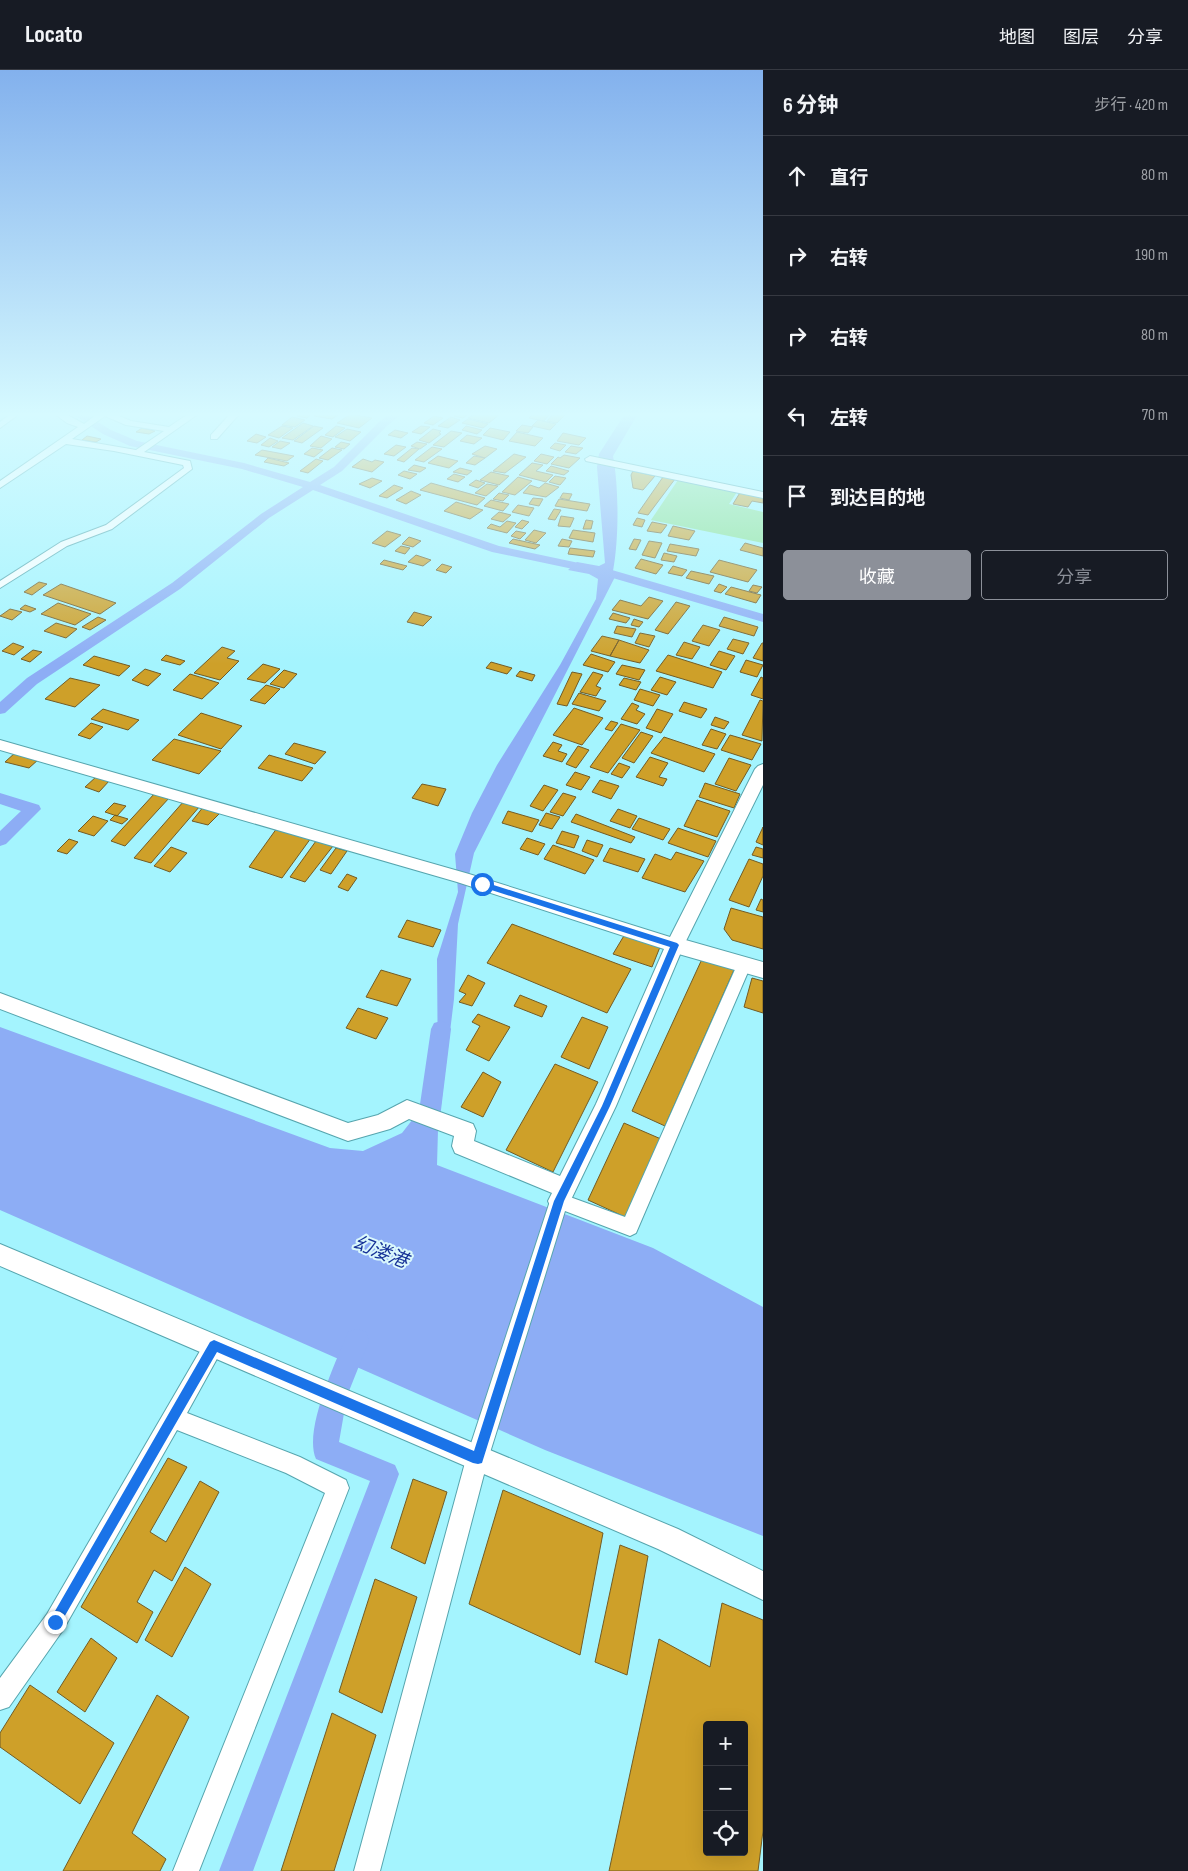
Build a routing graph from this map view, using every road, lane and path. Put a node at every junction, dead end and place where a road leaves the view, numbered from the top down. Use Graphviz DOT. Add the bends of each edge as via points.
graph roads {
  1 [pos="151,496"];
  2 [pos="0,585"];
  3 [pos="0,745"];
  4 [pos="763,770"];
  5 [pos="675,945"];
  6 [pos="754,967"];
  7 [pos="0,1001"];
  8 [pos="562,1194"];
  9 [pos="0,1255"];
  10 [pos="214,1346"];
  11 [pos="173,1418"];
  12 [pos="478,1458"];
  13 [pos="763,1586"];
  14 [pos="0,1698"];
  15 [pos="186,1871"];
  16 [pos="367,1871"];
  1 -- 2 [label="street" via="109,527 64,544"];
  3 -- 5 [label="street" via="463,878"];
  4 -- 5 [label="street"];
  5 -- 6 [label="main road"];
  5 -- 8 [label="street" via="606,1106"];
  6 -- 8 [label="street" via="630,1227"];
  7 -- 8 [label="street" via="348,1132 383,1123 407,1109 465,1131 463,1146"];
  8 -- 12 [label="street"];
  9 -- 10 [label="street"];
  10 -- 11 [label="street"];
  10 -- 12 [label="street"];
  11 -- 14 [label="street" via="55,1622"];
  11 -- 15 [label="street" via="292,1465 338,1488"];
  12 -- 13 [label="street" via="668,1539"];
  12 -- 16 [label="street"];
}
